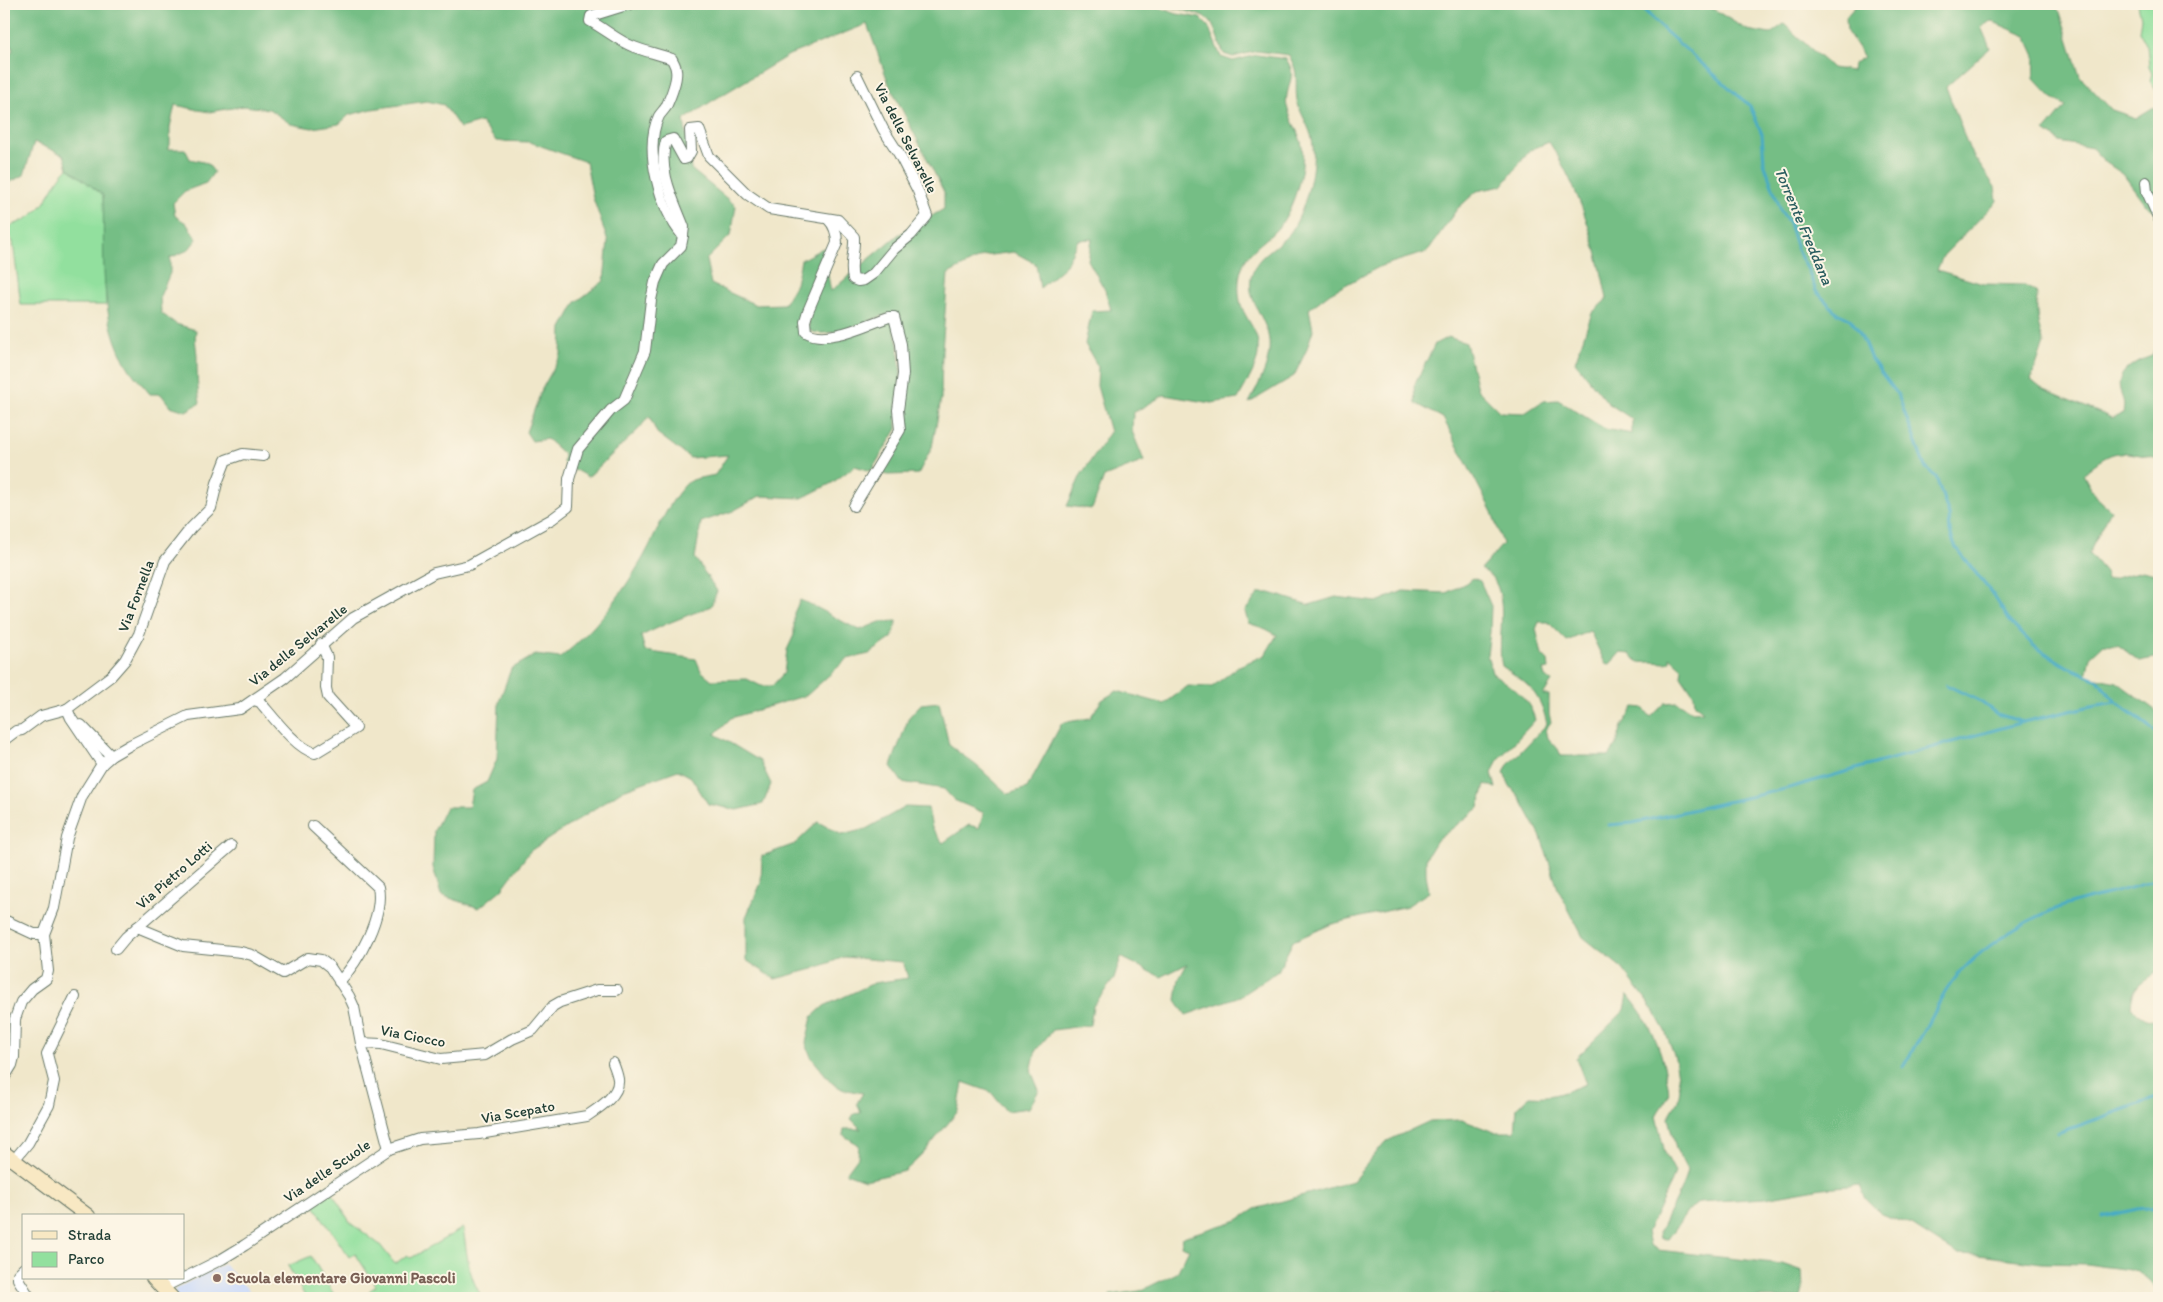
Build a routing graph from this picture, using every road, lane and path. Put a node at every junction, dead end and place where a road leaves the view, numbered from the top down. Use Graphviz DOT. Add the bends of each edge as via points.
graph roads {
  1 [pos="630,4"];
  2 [pos="857,76"];
  3 [pos="2146,182"];
  4 [pos="828,219"];
  5 [pos="2159,219"];
  6 [pos="683,236"];
  7 [pos="263,456"];
  8 [pos="854,506"];
  9 [pos="321,644"];
  10 [pos="254,700"];
  11 [pos="67,709"];
  12 [pos="4,740"];
  13 [pos="111,756"];
  14 [pos="102,764"];
  15 [pos="313,826"];
  16 [pos="232,846"];
  17 [pos="5,924"];
  18 [pos="137,927"];
  19 [pos="44,934"];
  20 [pos="116,949"];
  21 [pos="339,982"];
  22 [pos="617,990"];
  23 [pos="75,997"];
  24 [pos="361,1043"];
  25 [pos="613,1062"];
  26 [pos="4,1078"];
  27 [pos="388,1148"];
  28 [pos="9,1156"];
  29 [pos="84,1214"];
  30 [pos="22,1270"];
  31 [pos="185,1277"];
  32 [pos="179,1280"];
  33 [pos="162,1288"];
  34 [pos="30,1298"];
  1 -- 6 [label="street" via="591,16 590,21 619,40 672,59 677,71 666,108 659,116 652,150 658,186"];
  2 -- 4 [label="street, Via delle Selvarelle" via="918,191 926,216 874,273 858,281 853,279 852,273 854,237 838,220"];
  3 -- 5 [label="street"];
  4 -- 6 [label="street, Via delle Selvarelle" via="769,209 747,194 709,156 697,128 690,130 691,151 687,158 680,155 673,139 666,141 664,146 667,179 684,227"];
  4 -- 8 [label="street" via="834,225 837,243 808,311 806,332 813,336 838,334 894,317 901,344 900,430"];
  6 -- 9 [label="street, Via delle Selvarelle" via="681,246 663,264 656,282 645,351 624,400 610,410 578,449 569,479 569,503 564,511 469,565 434,573 401,591 353,618"];
  7 -- 11 [label="street, Via Fornella" via="242,454 226,460 210,508 165,561 139,634 125,660 110,676"];
  9 -- 10 [label="street, Via delle Selvarelle" via="285,678"];
  9 -- 10 [label="street" via="327,657 328,697 356,728 316,753 310,752 260,702"];
  10 -- 13 [label="street, Via delle Selvarelle" via="240,709 188,716"];
  11 -- 12 [label="street" via="41,716"];
  11 -- 13 [label="street"];
  11 -- 14 [label="street"];
  13 -- 14 [label="street, Via delle Selvarelle"];
  14 -- 19 [label="street, Via delle Selvarelle" via="82,796 67,838 54,908"];
  15 -- 21 [label="street" via="378,887 381,898 369,933 349,972"];
  16 -- 18 [label="street, Via Pietro Lotti"];
  17 -- 19 [label="street"];
  18 -- 20 [label="street, Via Pietro Lotti"];
  18 -- 21 [label="street, Via delle Scuole" via="183,946 252,955 283,973 308,958 321,960 330,967"];
  19 -- 26 [label="street, Via delle Selvarelle" via="48,972 46,979 21,1002 15,1019 14,1057"];
  21 -- 24 [label="street, Via delle Scuole" via="354,1007"];
  22 -- 24 [label="street, Via Ciocco" via="597,990 560,1002 533,1030 485,1055 441,1059 381,1044"];
  23 -- 28 [label="street" via="47,1054 54,1081 49,1105 28,1143"];
  24 -- 27 [label="street, Via delle Scuole"];
  25 -- 27 [label="street, Via Scepato" via="617,1089 587,1116 480,1134 420,1139"];
  27 -- 31 [label="street, Via delle Scuole" via="245,1245"];
  28 -- 29 [label="street"];
  30 -- 34 [label="street" via="18,1279"];
  32 -- 33 [label="street, Via delle Scuole"];
}
